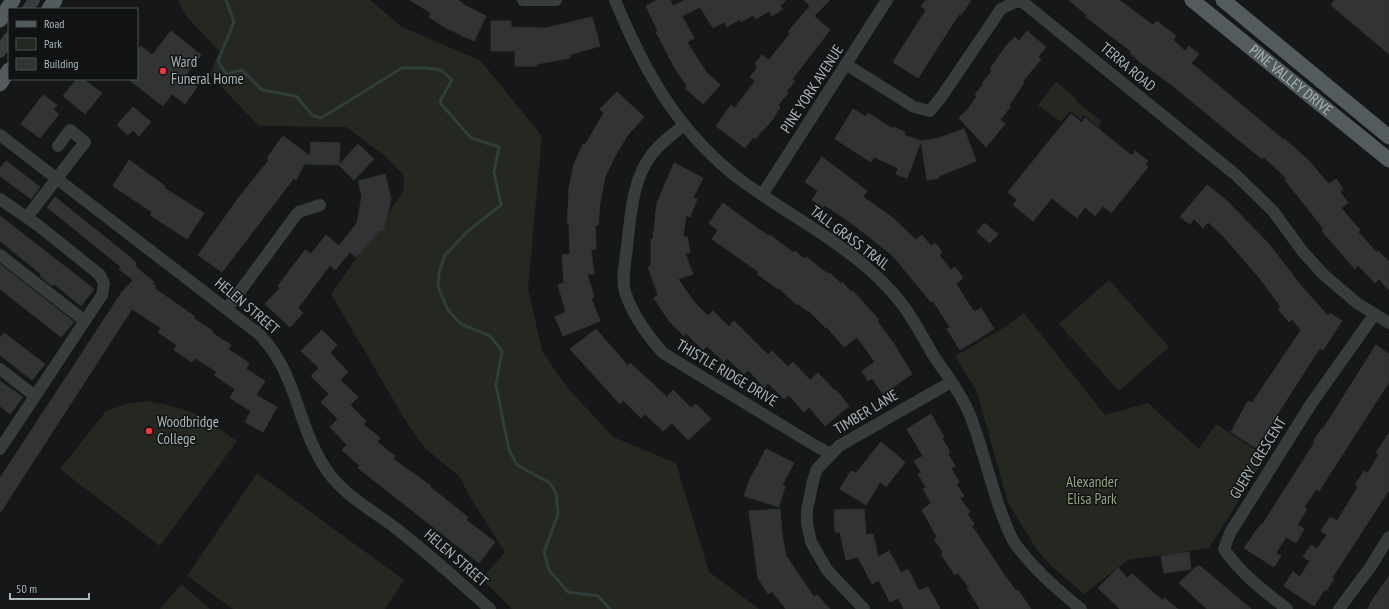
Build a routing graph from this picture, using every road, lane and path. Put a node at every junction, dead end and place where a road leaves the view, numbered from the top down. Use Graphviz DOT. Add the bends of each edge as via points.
graph roads {
  1 [pos="13,0"];
  2 [pos="523,0"];
  3 [pos="556,0"];
  4 [pos="615,0"];
  5 [pos="887,0"];
  6 [pos="1192,0"];
  7 [pos="1223,0"];
  8 [pos="0,20"];
  9 [pos="8,40"];
  10 [pos="0,52"];
  11 [pos="847,65"];
  12 [pos="8,72"];
  13 [pos="0,84"];
  14 [pos="684,125"];
  15 [pos="0,135"];
  16 [pos="1389,137"];
  17 [pos="58,146"];
  18 [pos="1389,160"];
  19 [pos="58,179"];
  20 [pos="762,195"];
  21 [pos="0,199"];
  22 [pos="320,205"];
  23 [pos="27,217"];
  24 [pos="0,255"];
  25 [pos="227,309"];
  26 [pos="1374,315"];
  27 [pos="85,321"];
  28 [pos="1389,323"];
  29 [pos="0,369"];
  30 [pos="951,382"];
  31 [pos="35,396"];
  32 [pos="4,432"];
  33 [pos="0,449"];
  34 [pos="831,454"];
  35 [pos="1389,537"];
  36 [pos="490,609"];
  37 [pos="864,609"];
  38 [pos="1080,609"];
  39 [pos="1287,609"];
  40 [pos="1339,609"];
  1 -- 8 [label="main road"];
  2 -- 3 [label="street"];
  4 -- 14 [label="street, TALL GRASS TRAIL" via="637,53 662,96"];
  5 -- 11 [label="street, PINE YORK AVENUE"];
  6 -- 18 [label="main road, PINE VALLEY DRIVE"];
  7 -- 16 [label="main road, PINE VALLEY DRIVE"];
  9 -- 10 [label="street"];
  11 -- 20 [label="street, PINE YORK AVENUE"];
  11 -- 26 [label="street, TERRA ROAD" via="914,107 930,110 1001,9 1017,1 1024,3 1236,176 1273,211 1324,275"];
  12 -- 13 [label="main road"];
  14 -- 20 [label="street, TALL GRASS TRAIL" via="703,147 744,183"];
  14 -- 34 [label="street, THISTLE RIDGE DRIVE" via="653,153 637,182 625,265 625,290 633,310 646,334 663,353"];
  15 -- 19 [label="street, HELEN STREET"];
  17 -- 19 [label="street" via="70,130 85,142"];
  19 -- 23 [label="street"];
  19 -- 25 [label="street, HELEN STREET"];
  20 -- 30 [label="street, TALL GRASS TRAIL" via="851,256 885,286 909,314"];
  21 -- 23 [label="street"];
  22 -- 25 [label="street" via="296,215"];
  23 -- 27 [label="street" via="100,274 104,284 102,295"];
  24 -- 27 [label="street"];
  25 -- 36 [label="street, HELEN STREET" via="272,347 296,397 309,439 330,474 359,503 380,516 420,548"];
  26 -- 28 [label="street, TERRA ROAD"];
  26 -- 39 [label="street, GUERY CRESCENT" via="1307,410 1230,533 1224,549 1244,574"];
  27 -- 31 [label="street"];
  29 -- 31 [label="street"];
  30 -- 34 [label="street, TIMBER LANE" via="851,438"];
  30 -- 38 [label="street, TALL GRASS TRAIL" via="970,415 987,472 1014,541 1051,583"];
  31 -- 32 [label="street"];
  32 -- 33 [label="street"];
  34 -- 37 [label="street, TIMBER LANE" via="817,470 809,495 807,523 811,542 827,570"];
  35 -- 40 [label="street"];
}
